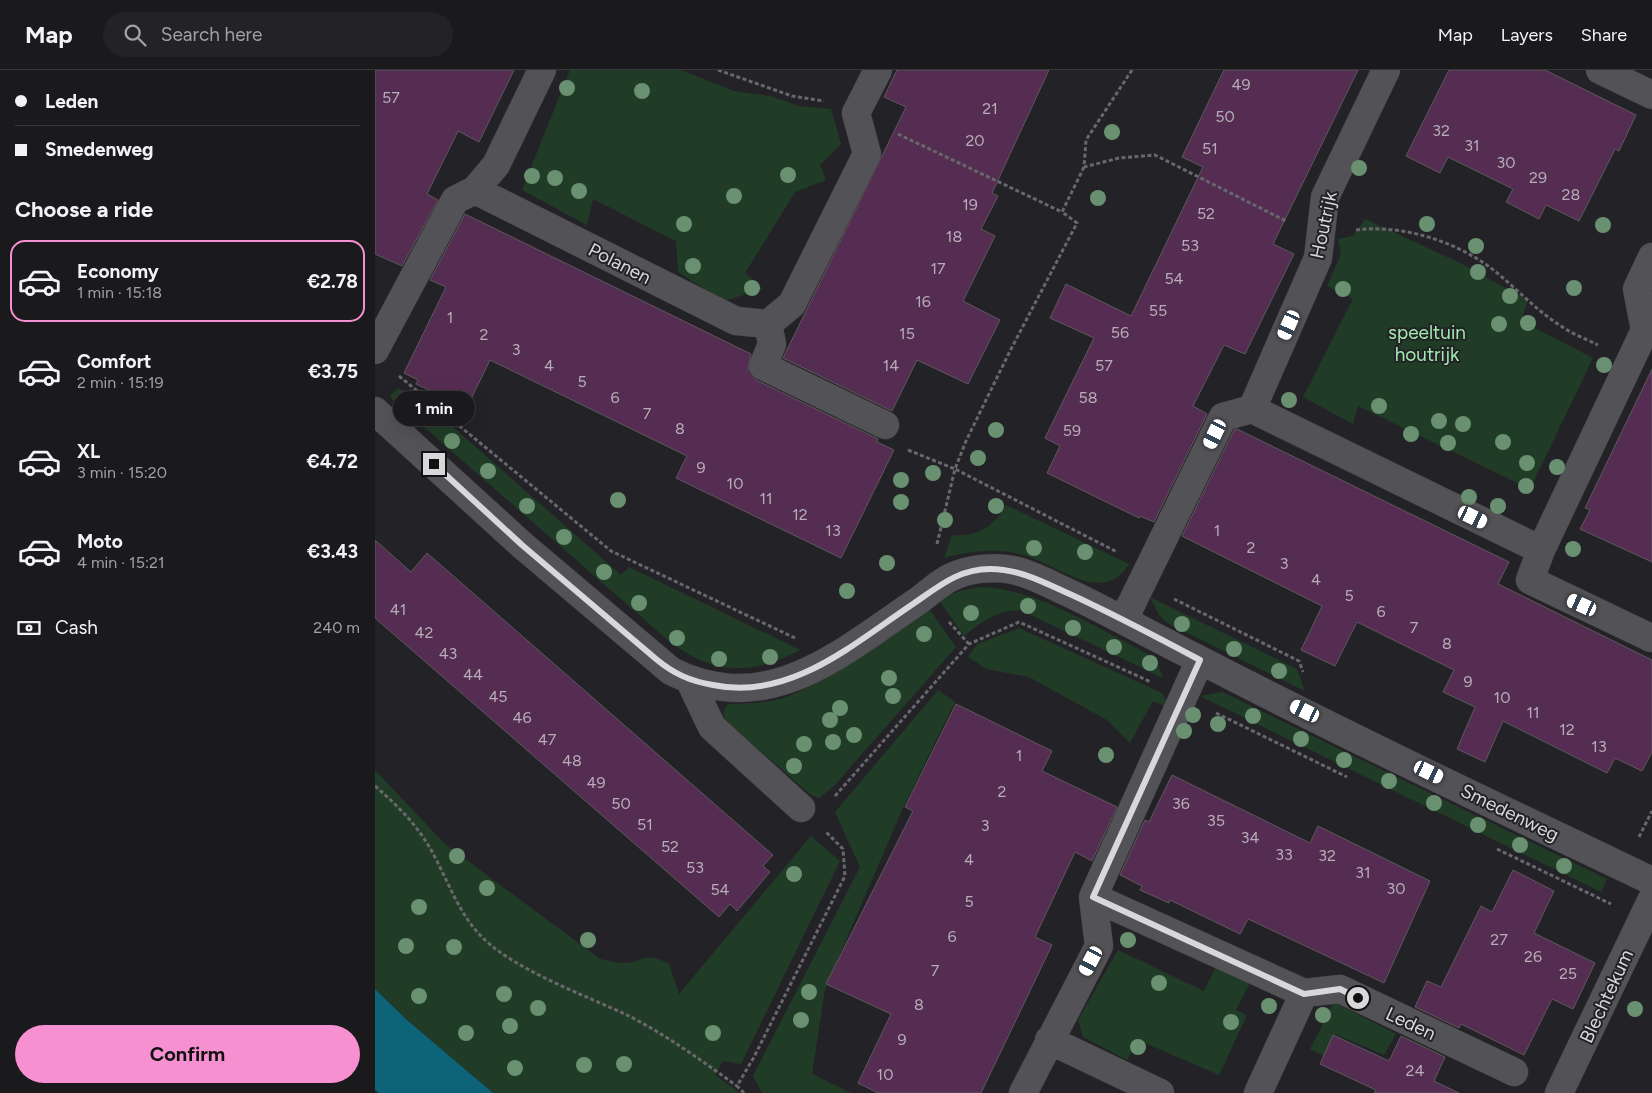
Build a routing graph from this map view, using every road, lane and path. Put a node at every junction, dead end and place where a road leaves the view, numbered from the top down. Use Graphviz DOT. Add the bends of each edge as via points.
graph roads {
  1 [pos="542,70"];
  2 [pos="878,70"];
  3 [pos="1132,70"];
  4 [pos="1386,70"];
  5 [pos="1600,70"];
  6 [pos="1652,95"];
  7 [pos="1084,167"];
  8 [pos="475,190"];
  9 [pos="1320,236"];
  10 [pos="1652,257"];
  11 [pos="768,324"];
  12 [pos="375,350"];
  13 [pos="1628,364"];
  14 [pos="398,375"];
  15 [pos="1252,409"];
  16 [pos="375,411"];
  17 [pos="885,425"];
  18 [pos="955,469"];
  19 [pos="1541,550"];
  20 [pos="1149,569"];
  21 [pos="1124,619"];
  22 [pos="1651,638"];
  23 [pos="834,657"];
  24 [pos="1200,660"];
  25 [pos="690,681"];
  26 [pos="375,786"];
  27 [pos="801,808"];
  28 [pos="1652,881"];
  29 [pos="1093,897"];
  30 [pos="1652,899"];
  31 [pos="1304,994"];
  32 [pos="1049,1040"];
  33 [pos="1514,1072"];
  34 [pos="737,1086"];
  35 [pos="1023,1093"];
  36 [pos="1160,1093"];
  37 [pos="1258,1093"];
  38 [pos="1559,1093"];
  1 -- 8 [label="street" via="496,165"];
  2 -- 11 [label="street" via="856,114 867,154 792,304"];
  3 -- 7 [label="path" via="1086,140"];
  4 -- 9 [label="street, Houtrijk" via="1325,197"];
  5 -- 6 [label="street"];
  7 -- 9 [label="path" via="1119,158 1155,155"];
  7 -- 18 [label="path" via="1062,212 1077,223 1009,353"];
  8 -- 11 [label="street, Polanen" via="736,321"];
  8 -- 12 [label="street" via="455,200"];
  9 -- 13 [label="path" via="1383,229 1436,240 1476,258 1561,327 1617,355"];
  9 -- 15 [label="street, Houtrijk" via="1317,258"];
  10 -- 13 [label="street" via="1637,289 1645,330"];
  11 -- 17 [label="street" via="772,344 763,366"];
  13 -- 19 [label="street"];
  14 -- 23 [label="path" via="611,551"];
  15 -- 19 [label="street"];
  15 -- 20 [label="street" via="1223,417"];
  16 -- 25 [label="street, Smedenweg" via="522,545 671,671"];
  17 -- 18 [label="path" via="899,447"];
  18 -- 20 [label="path"];
  19 -- 22 [label="street" via="1530,580"];
  20 -- 21 [label="street"];
  21 -- 23 [label="street, Smedenweg" via="1036,578 1013,570 988,569 958,574"];
  21 -- 24 [label="street, Smedenweg"];
  23 -- 25 [label="street, Smedenweg" via="791,680 760,688 723,688"];
  24 -- 28 [label="street, Smedenweg"];
  24 -- 29 [label="street"];
  25 -- 27 [label="street" via="712,727"];
  26 -- 34 [label="path" via="414,824 456,900 479,934 530,969 677,1043"];
  29 -- 31 [label="street"];
  29 -- 32 [label="street" via="1099,946"];
  30 -- 38 [label="street, Blechtekum"];
  31 -- 33 [label="street, Leden" via="1340,989"];
  31 -- 37 [label="street"];
  32 -- 35 [label="street"];
  32 -- 36 [label="street"];
}
